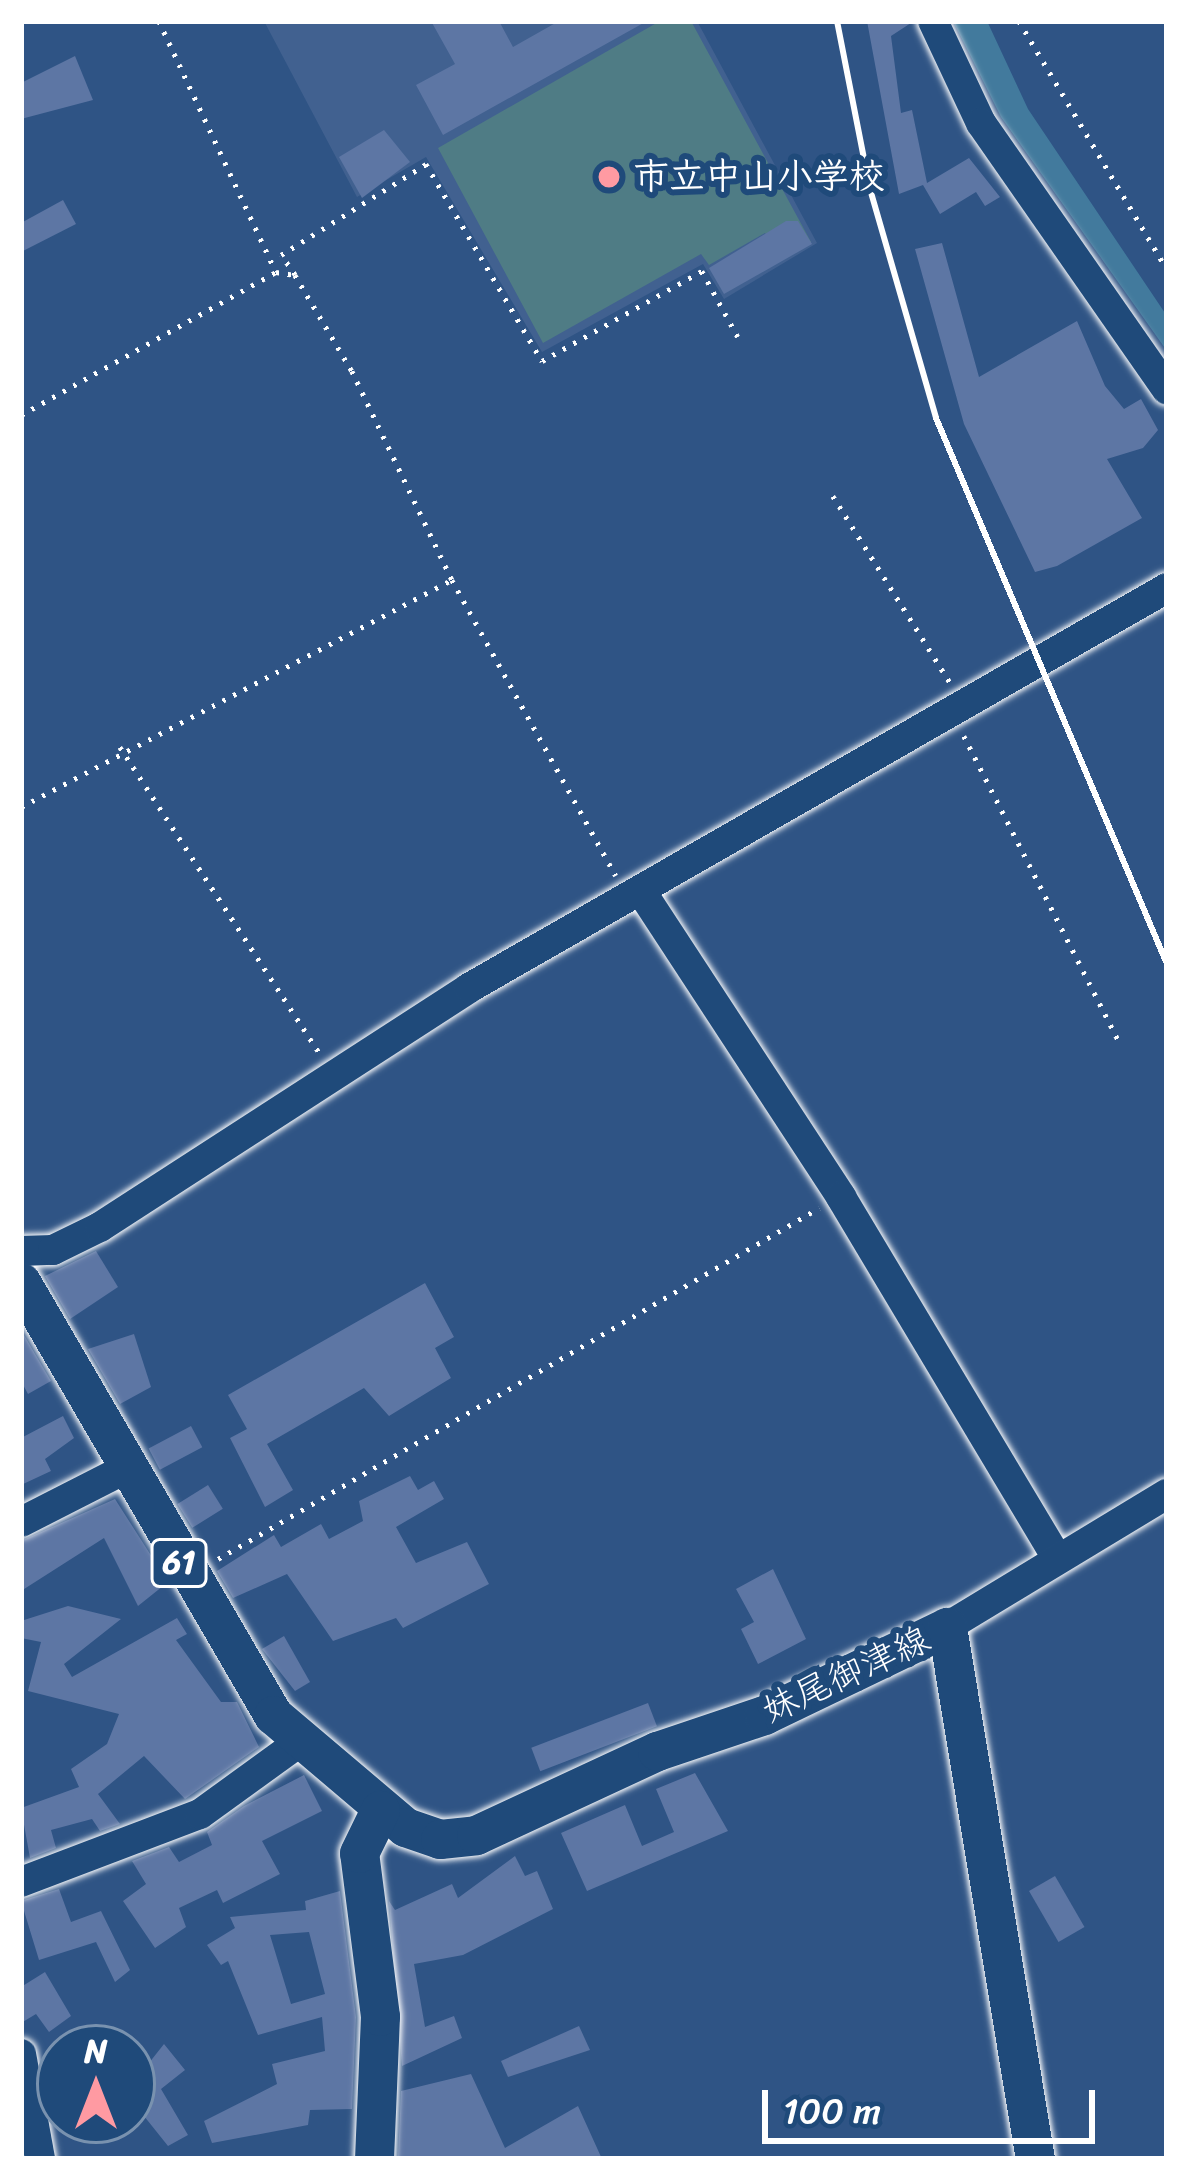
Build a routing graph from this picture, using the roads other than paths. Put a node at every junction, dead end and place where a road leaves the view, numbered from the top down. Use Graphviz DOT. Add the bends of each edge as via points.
graph roads {
  1 [pos="933,21"];
  2 [pos="1167,390"];
  3 [pos="1167,588"];
  4 [pos="635,895"];
  5 [pos="21,1251"];
  6 [pos="21,1282"];
  7 [pos="125,1469"];
  8 [pos="1167,1494"];
  9 [pos="21,1522"];
  10 [pos="1058,1559"];
  11 [pos="947,1627"];
  12 [pos="298,1743"];
  13 [pos="380,1810"];
  14 [pos="21,1882"];
  15 [pos="21,2054"];
  16 [pos="40,2159"];
  17 [pos="374,2159"];
  18 [pos="1035,2159"];
  1 -- 2 [label="street" via="981,123"];
  3 -- 4 [label="street"];
  4 -- 5 [label="street" via="86,1235"];
  4 -- 10 [label="street" via="841,1197"];
  6 -- 7 [label="main road, 妹尾御津線 / 61"];
  7 -- 9 [label="street"];
  7 -- 12 [label="main road, 妹尾御津線 / 61"];
  8 -- 10 [label="street"];
  10 -- 11 [label="street"];
  11 -- 13 [label="main road, 妹尾御津線 / 61" via="764,1715 658,1751 476,1835 440,1839"];
  11 -- 18 [label="main road, 妹尾御津線"];
  12 -- 13 [label="main road, 妹尾御津線 / 61"];
  12 -- 14 [label="street" via="200,1814"];
  13 -- 17 [label="main road" via="359,1852 380,2016"];
  15 -- 16 [label="street"];
}
